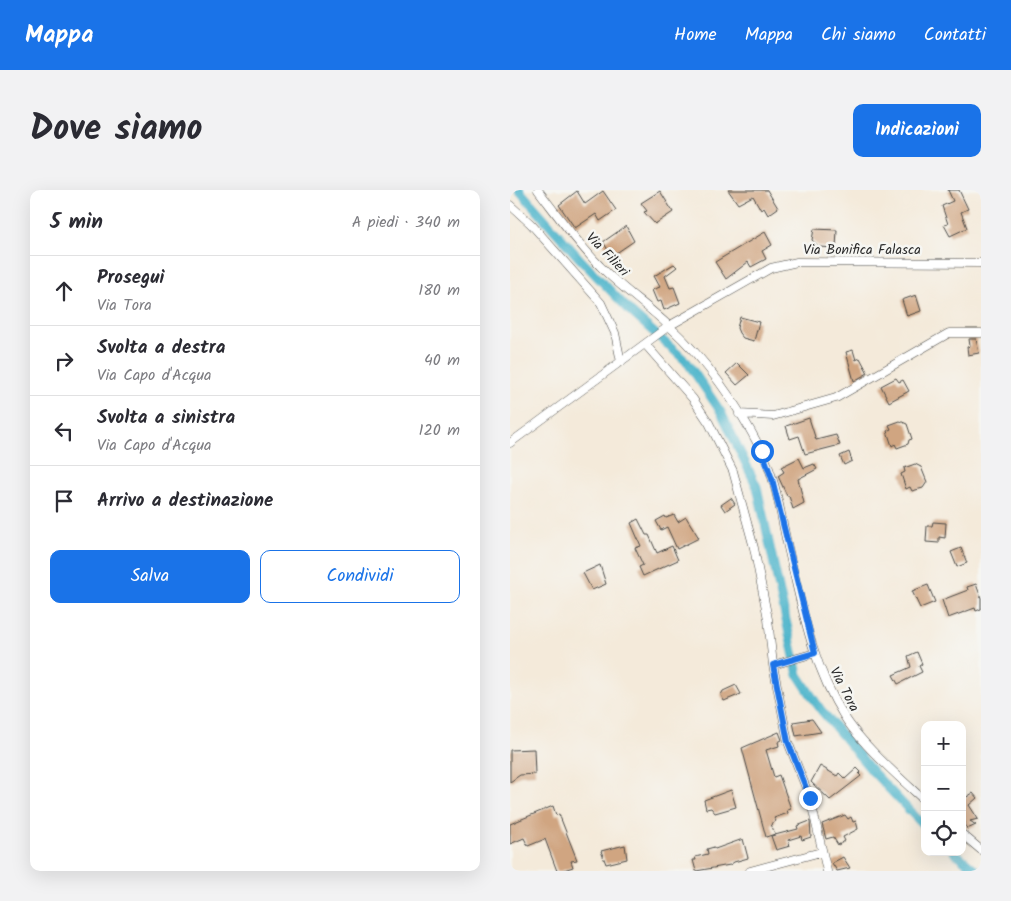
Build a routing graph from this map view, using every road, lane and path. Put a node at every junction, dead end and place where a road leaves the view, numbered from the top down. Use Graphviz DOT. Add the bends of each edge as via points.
graph roads {
  1 [pos="538,190"];
  2 [pos="510,205"];
  3 [pos="981,263"];
  4 [pos="666,328"];
  5 [pos="981,333"];
  6 [pos="647,342"];
  7 [pos="620,362"];
  8 [pos="739,414"];
  9 [pos="510,443"];
  10 [pos="813,654"];
  11 [pos="776,663"];
  12 [pos="921,797"];
  13 [pos="966,837"];
  14 [pos="981,850"];
  15 [pos="821,852"];
  16 [pos="750,871"];
  17 [pos="827,871"];
  1 -- 4 [label="street, Via Filieri" via="600,266"];
  2 -- 7 [label="street" via="601,303 615,333"];
  3 -- 4 [label="street, Via Bonifica Falasca" via="797,262 771,268"];
  4 -- 6 [label="street, Via Bonifica Falasca"];
  4 -- 8 [label="street, Via Tora" via="715,376"];
  5 -- 8 [label="street" via="949,332 836,398 773,416"];
  6 -- 7 [label="street, Via Bonifica Falasca"];
  6 -- 11 [label="street" via="693,399 731,465 754,548"];
  7 -- 9 [label="street, Via Bonifica Falasca"];
  8 -- 10 [label="street, Via Tora" via="762,451 772,479"];
  10 -- 11 [label="street"];
  10 -- 12 [label="street, Via Tora" via="845,718"];
  11 -- 15 [label="street" via="788,742 810,798"];
  13 -- 14 [label="street"];
  15 -- 16 [label="street"];
  15 -- 17 [label="street"];
}
